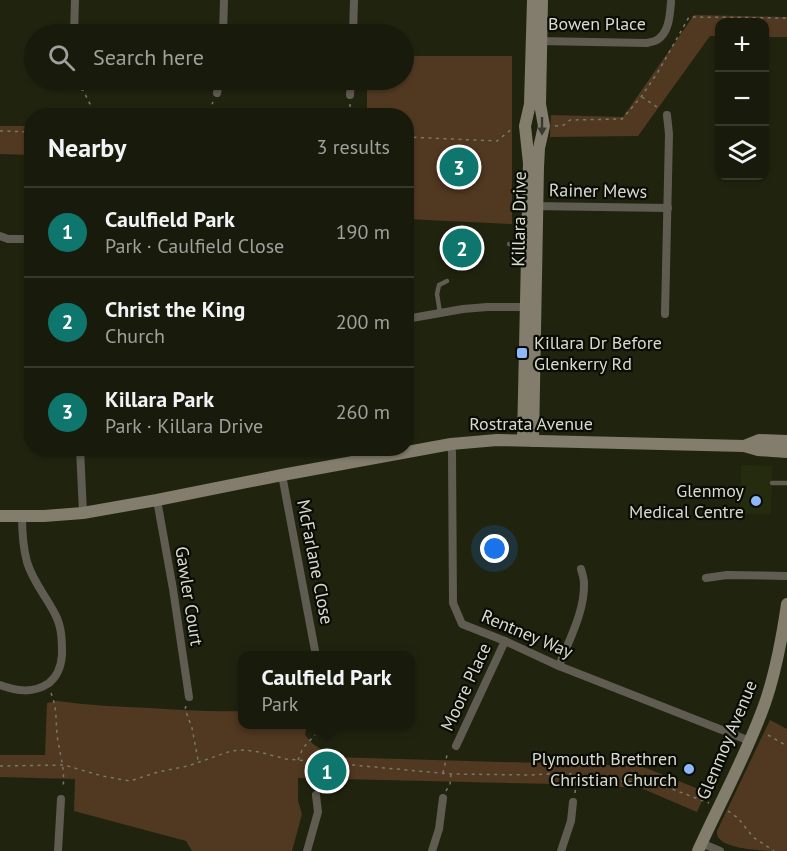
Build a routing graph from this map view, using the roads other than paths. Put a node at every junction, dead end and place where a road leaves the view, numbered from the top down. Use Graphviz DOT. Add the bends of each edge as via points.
graph roads {
  1 [pos="75,0"];
  2 [pos="224,0"];
  3 [pos="354,0"];
  4 [pos="533,0"];
  5 [pos="542,0"];
  6 [pos="671,2"];
  7 [pos="74,24"];
  8 [pos="223,24"];
  9 [pos="353,24"];
  10 [pos="536,40"];
  11 [pos="217,90"];
  12 [pos="350,90"];
  13 [pos="216,93"];
  14 [pos="350,95"];
  15 [pos="667,115"];
  16 [pos="533,206"];
  17 [pos="668,208"];
  18 [pos="0,236"];
  19 [pos="24,238"];
  20 [pos="509,244"];
  21 [pos="532,245"];
  22 [pos="447,281"];
  23 [pos="531,307"];
  24 [pos="440,313"];
  25 [pos="665,314"];
  26 [pos="414,318"];
  27 [pos="528,440"];
  28 [pos="787,441"];
  29 [pos="451,444"];
  30 [pos="744,446"];
  31 [pos="414,451"];
  32 [pos="787,452"];
  33 [pos="80,456"];
  34 [pos="386,456"];
  35 [pos="282,475"];
  36 [pos="772,483"];
  37 [pos="787,483"];
  38 [pos="157,500"];
  39 [pos="83,513"];
  40 [pos="0,516"];
  41 [pos="22,516"];
  42 [pos="581,569"];
  43 [pos="787,576"];
  44 [pos="706,578"];
  45 [pos="787,604"];
  46 [pos="505,641"];
  47 [pos="315,651"];
  48 [pos="559,666"];
  49 [pos="0,685"];
  50 [pos="189,697"];
  51 [pos="750,741"];
  52 [pos="456,746"];
  53 [pos="316,795"];
  54 [pos="442,798"];
  55 [pos="61,799"];
  56 [pos="573,802"];
  57 [pos="700,847"];
  58 [pos="58,851"];
  59 [pos="307,851"];
  60 [pos="432,851"];
  61 [pos="561,851"];
  62 [pos="720,851"];
  1 -- 7 [label="street"];
  2 -- 8 [label="street"];
  3 -- 9 [label="street"];
  4 -- 10 [label="street, Killara Drive"];
  5 -- 10 [label="street, Killara Drive"];
  6 -- 10 [label="street, Bowen Place" via="664,34 647,43"];
  10 -- 16 [label="street, Killara Drive" via="525,126"];
  10 -- 16 [label="street, Killara Drive, one-way" via="544,126"];
  11 -- 13 [label="street"];
  12 -- 14 [label="street"];
  15 -- 17 [label="street, Rainer Mews"];
  16 -- 17 [label="street, Rainer Mews"];
  16 -- 21 [label="street, Killara Drive"];
  17 -- 25 [label="street, Rainer Mews"];
  18 -- 19 [label="street"];
  20 -- 21 [label="lane"];
  21 -- 23 [label="street, Killara Drive"];
  22 -- 24 [label="lane" via="439,285 437,294"];
  23 -- 24 [label="street"];
  23 -- 27 [label="street, Killara Drive"];
  24 -- 26 [label="street"];
  27 -- 29 [label="street, Rostrata Avenue"];
  27 -- 30 [label="street, Rostrata Avenue"];
  28 -- 30 [label="street, Rostrata Avenue" via="759,440"];
  29 -- 31 [label="street, Rostrata Avenue"];
  29 -- 46 [label="street, Rentney Way" via="453,603 462,624"];
  30 -- 32 [label="street, Rostrata Avenue"];
  33 -- 39 [label="street"];
  34 -- 35 [label="street, Rostrata Avenue"];
  35 -- 38 [label="street, Rostrata Avenue"];
  35 -- 47 [label="street, McFarlane Close"];
  36 -- 37 [label="lane"];
  38 -- 39 [label="street, Rostrata Avenue"];
  38 -- 50 [label="street, Gawler Court"];
  39 -- 41 [label="street, Rostrata Avenue"];
  40 -- 41 [label="street, Rostrata Avenue"];
  41 -- 49 [label="street" via="26,559 61,630 61,665 53,680 36,690"];
  42 -- 48 [label="street" via="583,600"];
  43 -- 44 [label="street"];
  45 -- 51 [label="street, Glenmoy Avenue" via="775,670"];
  46 -- 48 [label="street, Rentney Way"];
  46 -- 52 [label="street, Moore Place"];
  48 -- 51 [label="street, Rentney Way"];
  51 -- 57 [label="street, Glenmoy Avenue"];
  53 -- 59 [label="street" via="318,812"];
  54 -- 60 [label="street"];
  55 -- 58 [label="street"];
  56 -- 61 [label="street"];
  57 -- 62 [label="street"];
}
